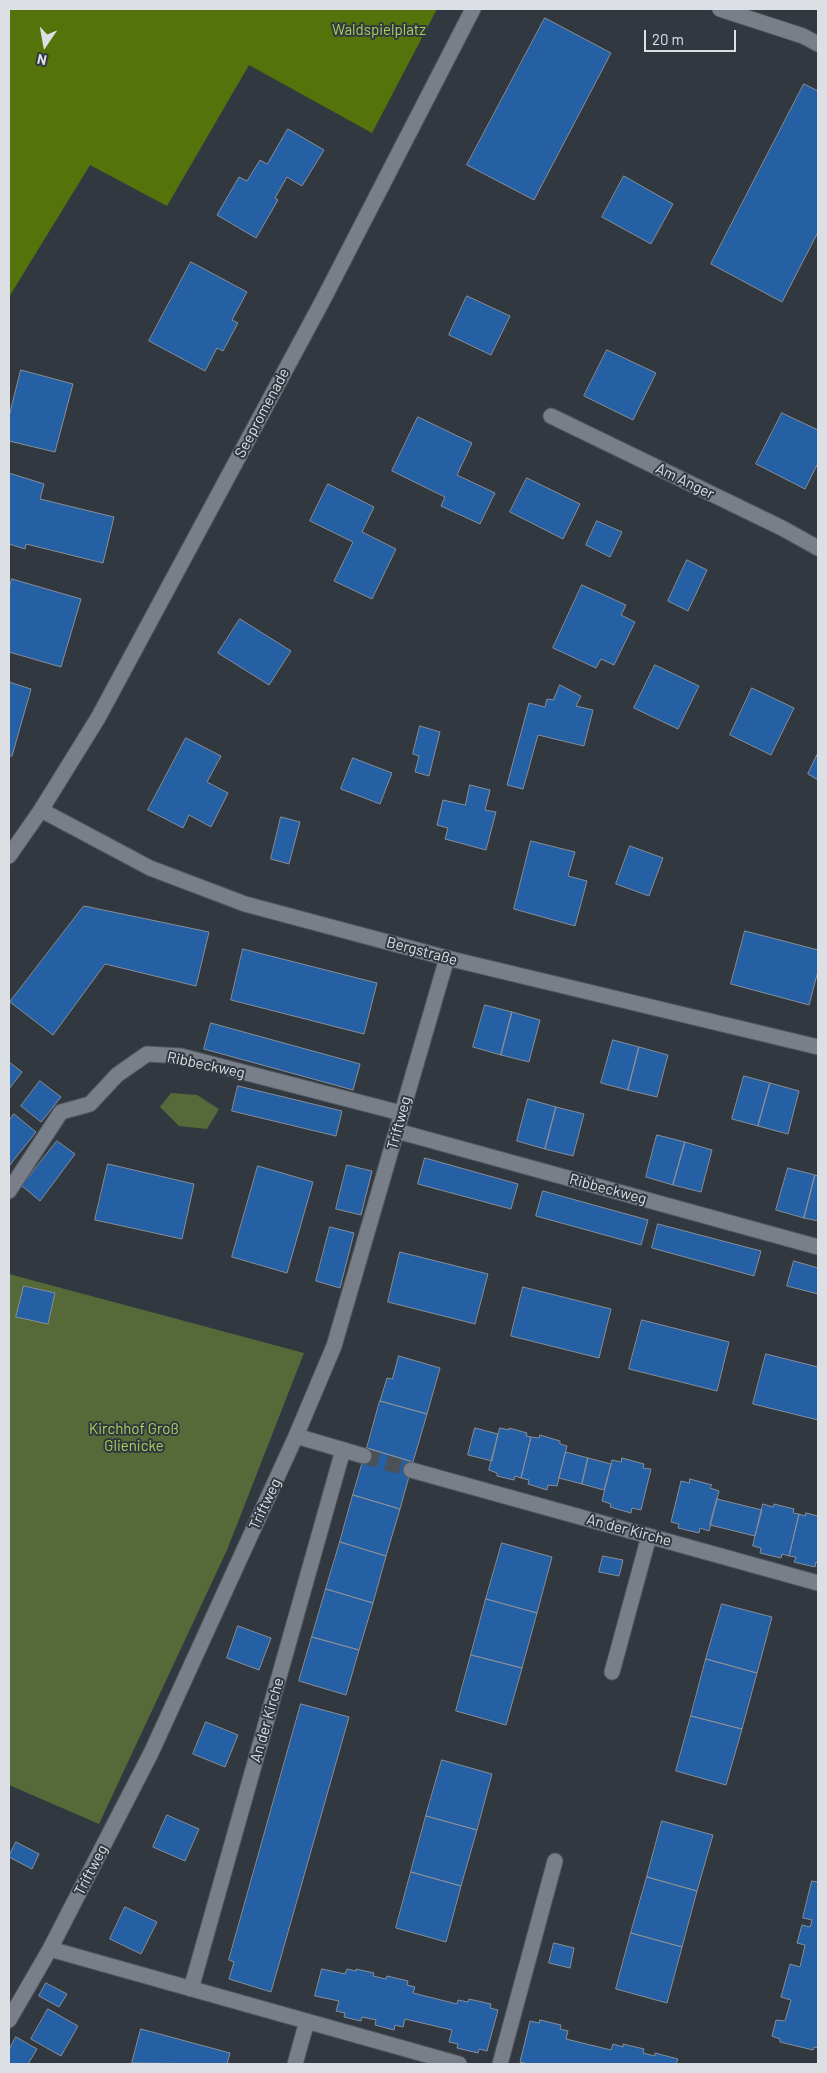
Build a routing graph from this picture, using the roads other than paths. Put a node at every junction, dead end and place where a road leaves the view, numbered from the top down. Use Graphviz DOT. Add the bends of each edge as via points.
graph roads {
  1 [pos="472,9"];
  2 [pos="720,9"];
  3 [pos="818,44"];
  4 [pos="551,416"];
  5 [pos="818,548"];
  6 [pos="41,810"];
  7 [pos="9,856"];
  8 [pos="447,958"];
  9 [pos="818,1047"];
  10 [pos="402,1113"];
  11 [pos="397,1131"];
  12 [pos="9,1191"];
  13 [pos="818,1247"];
  14 [pos="296,1436"];
  15 [pos="343,1450"];
  16 [pos="364,1456"];
  17 [pos="411,1470"];
  18 [pos="649,1536"];
  19 [pos="818,1583"];
  20 [pos="612,1672"];
  21 [pos="555,1862"];
  22 [pos="50,1950"];
  23 [pos="191,1989"];
  24 [pos="9,2020"];
  25 [pos="307,2021"];
  26 [pos="294,2064"];
  27 [pos="459,2064"];
  28 [pos="500,2064"];
  1 -- 6 [label="street, Seepromenade" via="322,302 98,718"];
  2 -- 3 [label="street" via="804,36"];
  4 -- 5 [label="street, Am Anger"];
  6 -- 7 [label="street, Seepromenade"];
  6 -- 8 [label="street, Bergstraße" via="150,868 245,904"];
  8 -- 9 [label="street, Bergstraße"];
  8 -- 10 [label="street, Triftweg"];
  10 -- 11 [label="street, Triftweg"];
  10 -- 12 [label="street, Ribbeckweg" via="181,1056 147,1054 117,1075 90,1104 61,1112"];
  11 -- 13 [label="street, Ribbeckweg"];
  11 -- 14 [label="street, Triftweg" via="334,1346"];
  14 -- 15 [label="street"];
  14 -- 22 [label="street, Triftweg" via="151,1753"];
  15 -- 16 [label="street"];
  15 -- 23 [label="street, An der Kirche"];
  17 -- 18 [label="street, An der Kirche"];
  18 -- 19 [label="street, An der Kirche"];
  18 -- 20 [label="street"];
  21 -- 28 [label="street"];
  22 -- 23 [label="street"];
  22 -- 24 [label="street, Triftweg"];
  23 -- 25 [label="street"];
  25 -- 26 [label="street"];
  25 -- 27 [label="street"];
}
